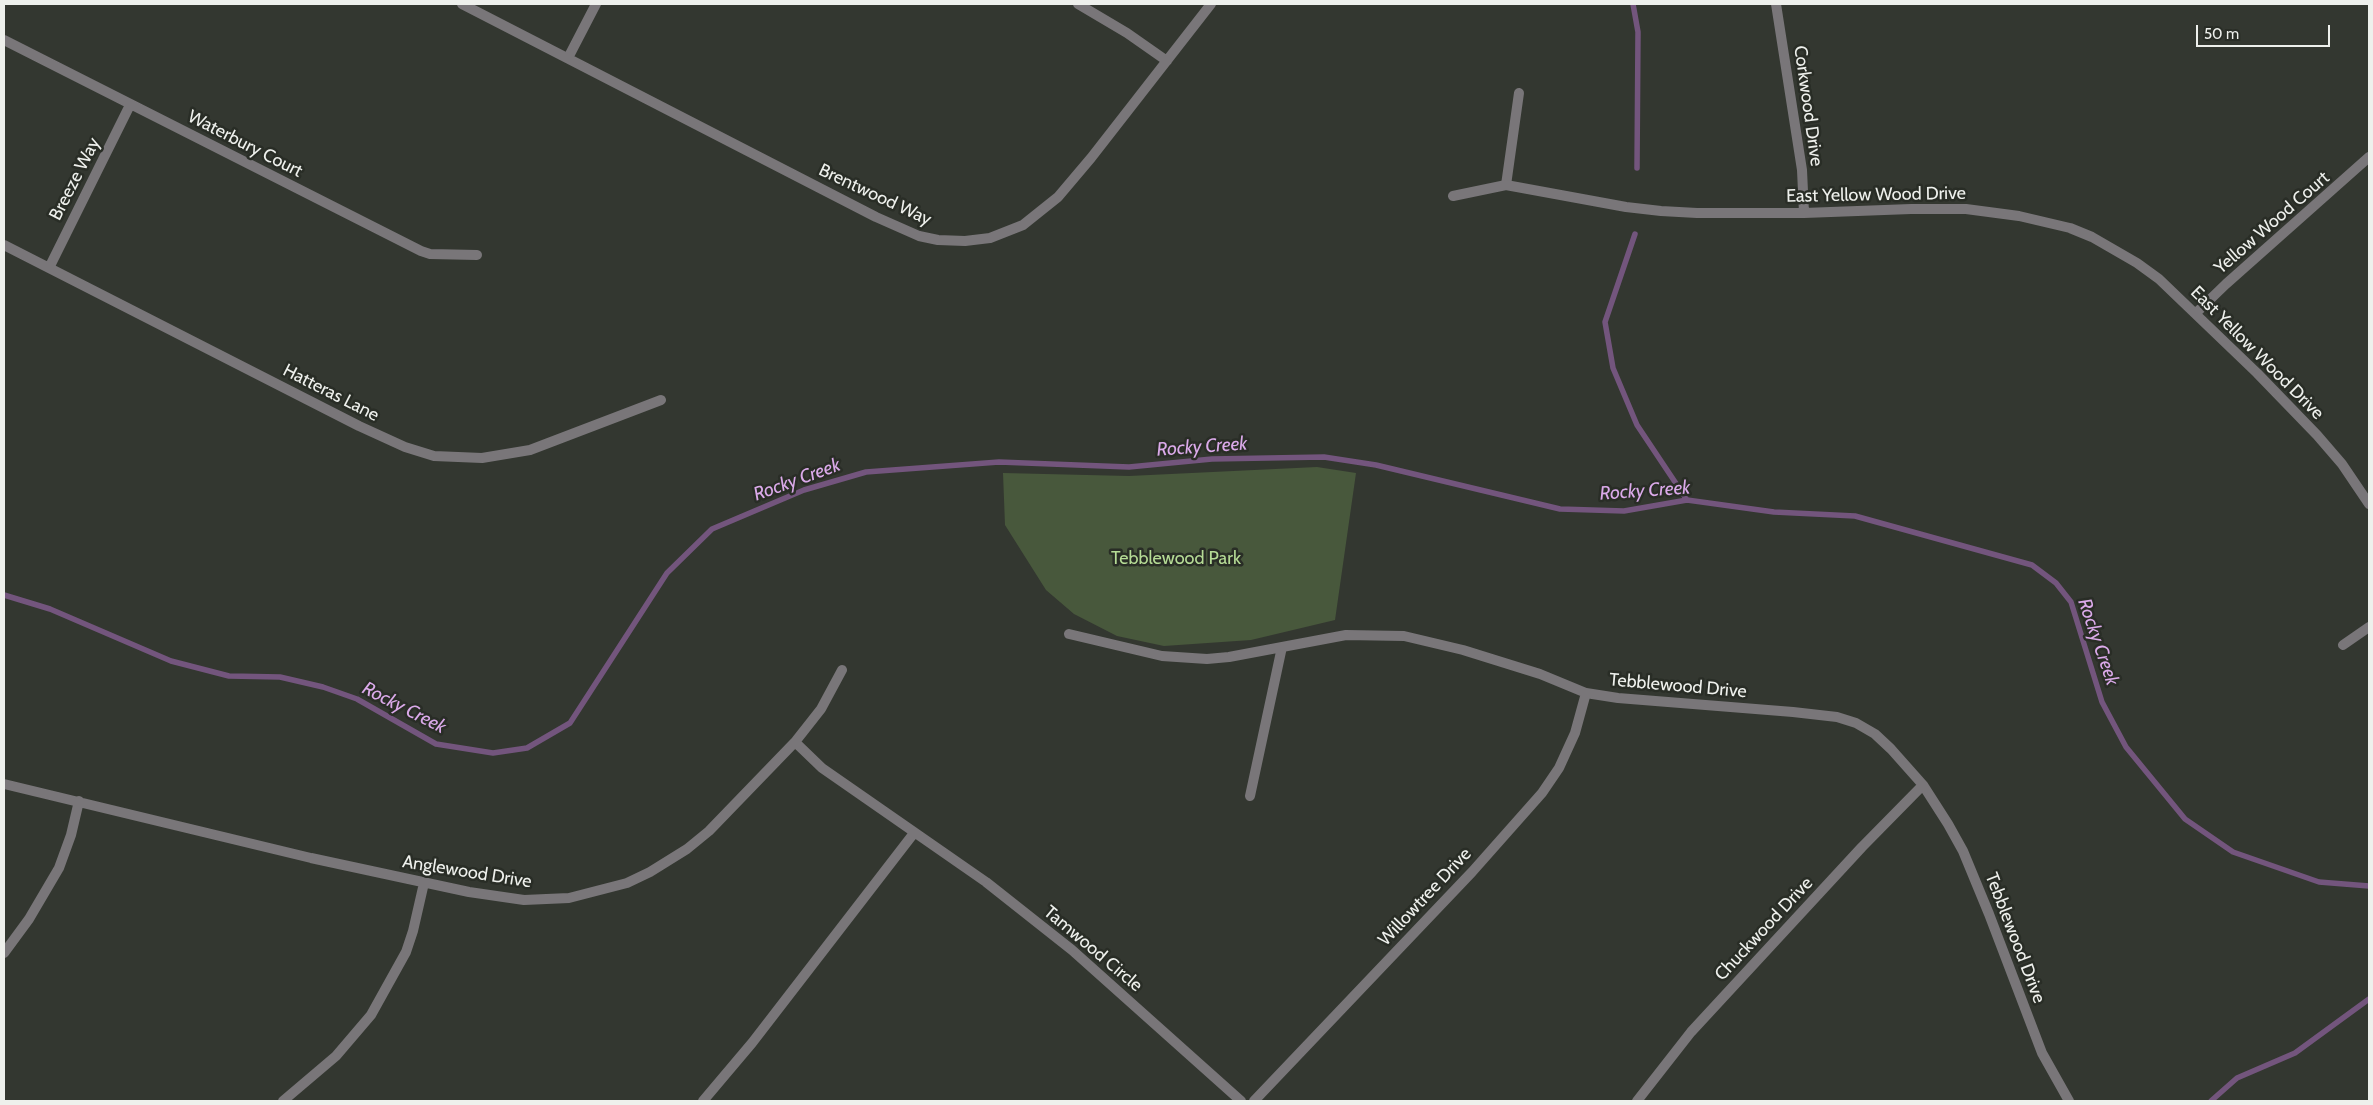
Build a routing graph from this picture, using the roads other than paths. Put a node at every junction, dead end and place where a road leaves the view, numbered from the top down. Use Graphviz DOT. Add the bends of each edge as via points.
graph roads {
  1 [pos="462,4"];
  2 [pos="596,4"];
  3 [pos="1078,4"];
  4 [pos="1211,4"];
  5 [pos="1776,4"];
  6 [pos="4,40"];
  7 [pos="568,58"];
  8 [pos="1167,61"];
  9 [pos="1519,93"];
  10 [pos="130,105"];
  11 [pos="2369,157"];
  12 [pos="1506,185"];
  13 [pos="1453,196"];
  14 [pos="1804,213"];
  15 [pos="4,245"];
  16 [pos="477,255"];
  17 [pos="48,268"];
  18 [pos="2196,313"];
  19 [pos="662,400"];
  20 [pos="2369,504"];
  21 [pos="2369,627"];
  22 [pos="1069,634"];
  23 [pos="2343,645"];
  24 [pos="1282,647"];
  25 [pos="842,670"];
  26 [pos="1586,693"];
  27 [pos="795,742"];
  28 [pos="4,784"];
  29 [pos="1923,785"];
  30 [pos="1250,796"];
  31 [pos="78,801"];
  32 [pos="914,833"];
  33 [pos="424,883"];
  34 [pos="4,953"];
  35 [pos="283,1101"];
  36 [pos="703,1101"];
  37 [pos="1241,1101"];
  38 [pos="1254,1101"];
  39 [pos="1637,1101"];
  40 [pos="2068,1101"];
  1 -- 7 [label="street, Brentwood Way"];
  2 -- 7 [label="street"];
  3 -- 8 [label="street"];
  4 -- 8 [label="street, Brentwood Way"];
  5 -- 14 [label="street, Corkwood Drive" via="1802,170"];
  6 -- 10 [label="street, Waterbury Court"];
  7 -- 8 [label="street, Brentwood Way" via="876,217 919,236 966,241 1001,234 1023,225 1044,210 1091,158"];
  9 -- 12 [label="street"];
  10 -- 16 [label="street, Waterbury Court" via="421,251"];
  10 -- 17 [label="street, Breeze Way"];
  11 -- 18 [label="street, Yellow Wood Court"];
  12 -- 13 [label="street, East Yellow Wood Drive"];
  12 -- 14 [label="street, East Yellow Wood Drive" via="1661,211"];
  14 -- 18 [label="street, East Yellow Wood Drive" via="1966,209 2055,224 2092,238 2137,263"];
  15 -- 17 [label="street, Hatteras Lane"];
  17 -- 19 [label="street, Hatteras Lane" via="358,426 434,456 482,458 530,450"];
  18 -- 20 [label="street, East Yellow Wood Drive" via="2317,435 2342,464"];
  21 -- 23 [label="street"];
  22 -- 24 [label="street, Tebblewood Drive" via="1135,651 1185,659 1229,657"];
  24 -- 26 [label="street, Tebblewood Drive" via="1346,635 1404,636 1532,671"];
  24 -- 30 [label="street"];
  25 -- 27 [label="street, Anglewood Drive" via="821,709"];
  26 -- 29 [label="street, Tebblewood Drive" via="1837,718 1875,734"];
  26 -- 38 [label="street, Willowtree Drive" via="1575,733 1559,768 1542,793 1472,872"];
  27 -- 32 [label="street, Tamwood Circle" via="822,768"];
  27 -- 33 [label="street, Anglewood Drive" via="694,843 669,862 627,883 568,898 524,900"];
  28 -- 31 [label="street, Anglewood Drive"];
  29 -- 39 [label="street, Chuckwood Drive" via="1691,1032"];
  29 -- 40 [label="street, Tebblewood Drive" via="1963,851 2042,1053"];
  31 -- 33 [label="street, Anglewood Drive"];
  31 -- 34 [label="street" via="71,835 59,868 29,919"];
  32 -- 36 [label="street" via="752,1043"];
  32 -- 37 [label="street, Tamwood Circle" via="986,882 1072,950"];
  33 -- 35 [label="street" via="406,952 370,1015 336,1056"];
}
